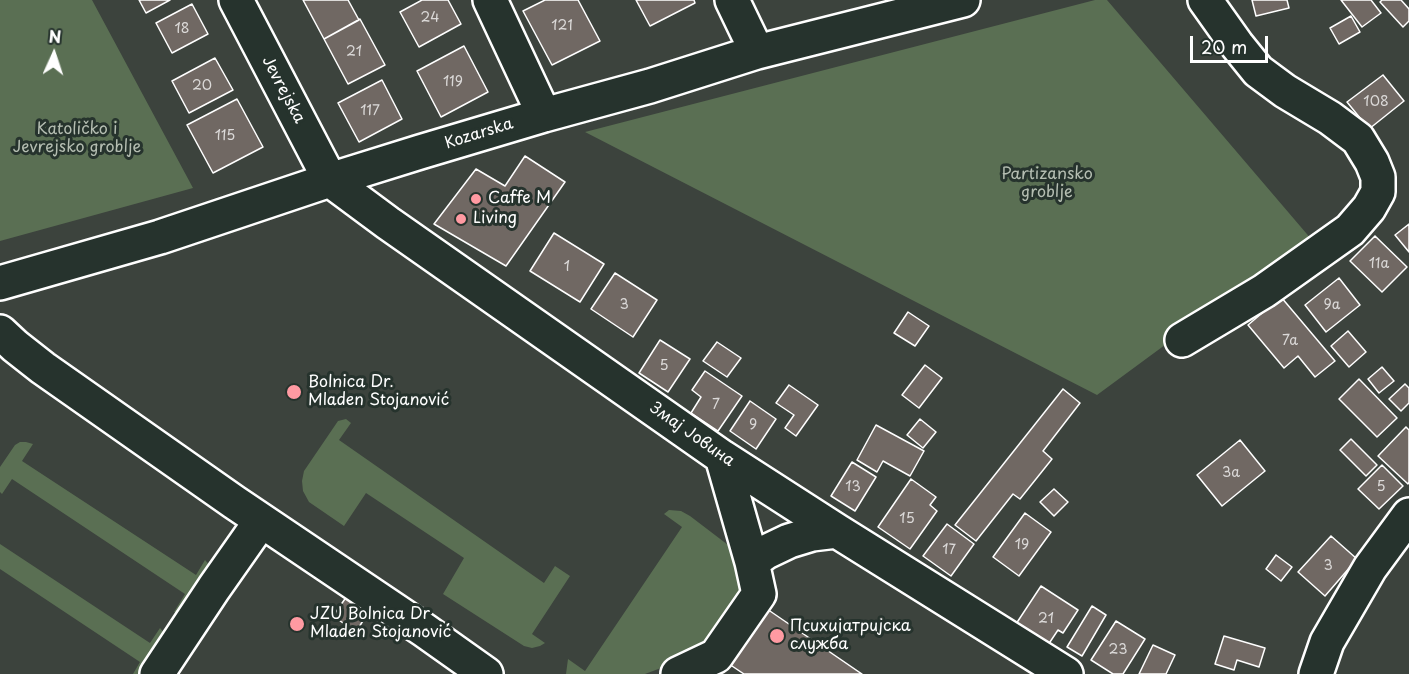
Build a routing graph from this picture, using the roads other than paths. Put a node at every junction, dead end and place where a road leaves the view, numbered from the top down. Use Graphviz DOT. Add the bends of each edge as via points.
graph roads {
  1 [pos="236,0"];
  2 [pos="490,0"];
  3 [pos="732,0"];
  4 [pos="963,0"];
  5 [pos="1205,0"];
  6 [pos="757,52"];
  7 [pos="544,115"];
  8 [pos="330,180"];
  9 [pos="0,284"];
  10 [pos="0,332"];
  11 [pos="1182,340"];
  12 [pos="722,457"];
  13 [pos="1409,515"];
  14 [pos="261,521"];
  15 [pos="837,531"];
  16 [pos="752,562"];
  17 [pos="157,674"];
  18 [pos="486,674"];
  19 [pos="678,674"];
  20 [pos="1066,674"];
  21 [pos="1316,674"];
  1 -- 8 [label="street, Jevrejska"];
  2 -- 7 [label="street"];
  3 -- 6 [label="street"];
  4 -- 6 [label="street, Kozarska"];
  5 -- 11 [label="street" via="1258,71 1358,139 1378,177 1378,192 1370,208 1350,230 1263,291"];
  6 -- 7 [label="street, Kozarska"];
  7 -- 8 [label="street, Kozarska"];
  8 -- 9 [label="street, Kozarska" via="160,237"];
  8 -- 12 [label="street, Змај Јовина"];
  10 -- 14 [label="street" via="43,368"];
  12 -- 15 [label="street, Змај Јовина"];
  12 -- 16 [label="street"];
  13 -- 21 [label="street" via="1370,567 1327,642"];
  14 -- 17 [label="street"];
  14 -- 18 [label="street"];
  15 -- 16 [label="street" via="789,541"];
  15 -- 20 [label="street, Змај Јовина"];
  16 -- 19 [label="street" via="759,594 716,656"];
}
